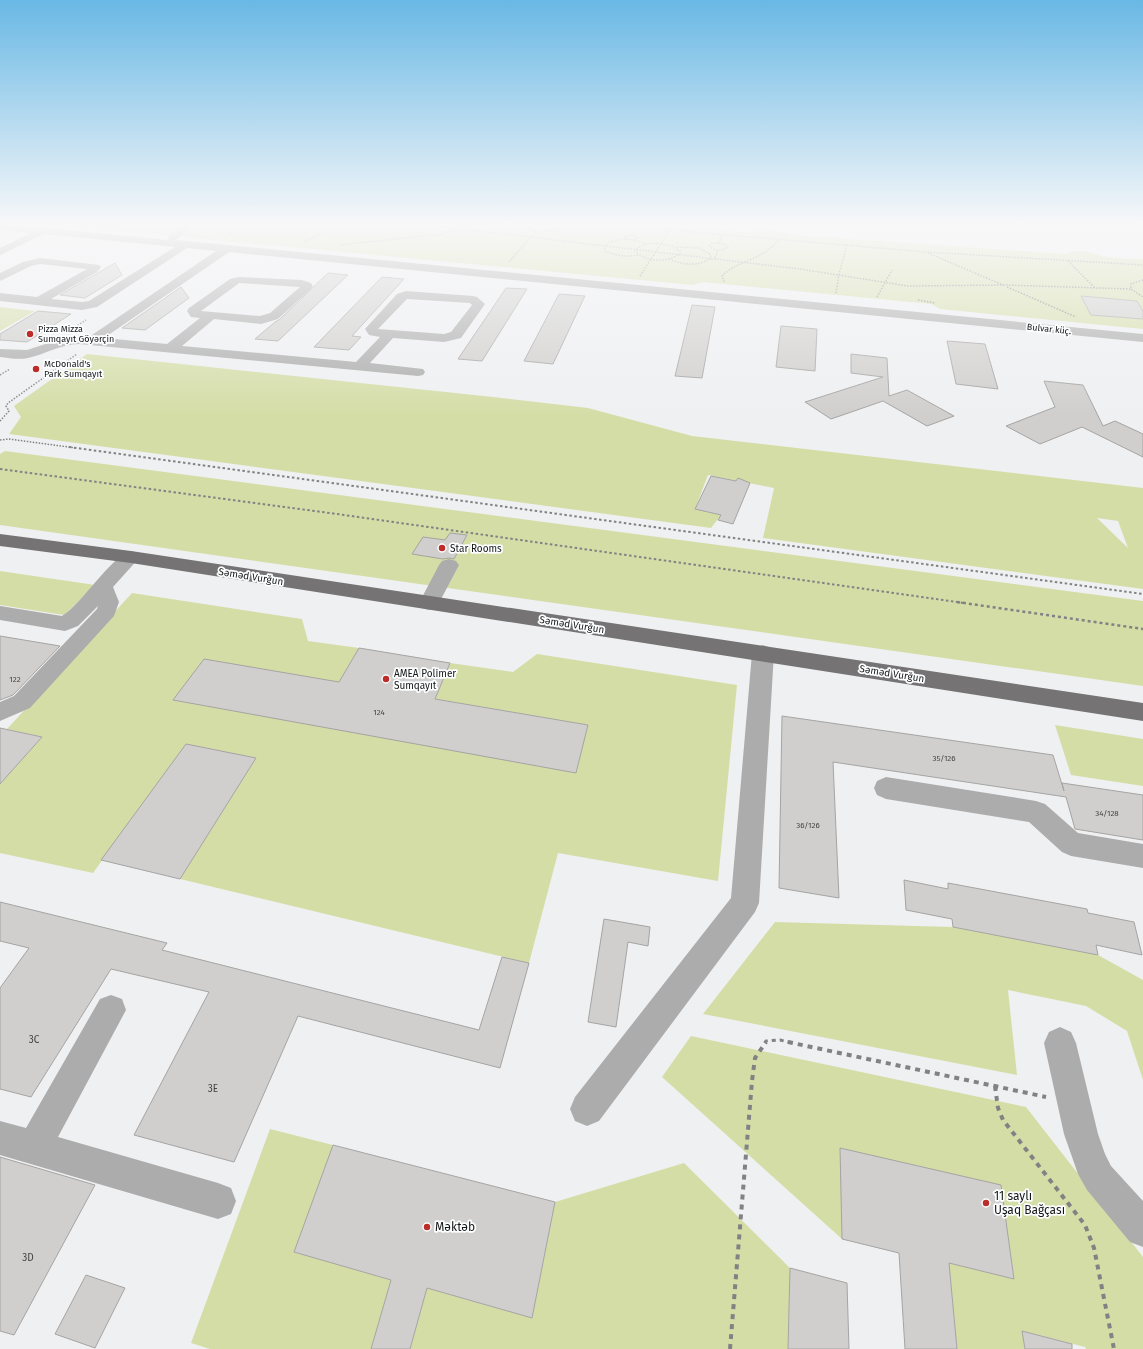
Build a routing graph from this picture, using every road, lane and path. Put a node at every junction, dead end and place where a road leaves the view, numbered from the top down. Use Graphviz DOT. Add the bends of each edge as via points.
graph roads {
  1 [pos="62,288"];
  2 [pos="118,288"];
  3 [pos="169,288"];
  4 [pos="224,288"];
  5 [pos="306,288"];
  6 [pos="655,288"];
  7 [pos="657,288"];
  8 [pos="837,288"];
  9 [pos="882,288"];
  10 [pos="1011,288"];
  11 [pos="1095,288"];
  12 [pos="1131,289"];
  13 [pos="677,290"];
  14 [pos="836,293"];
  15 [pos="0,297"];
  16 [pos="877,297"];
  17 [pos="1143,297"];
  18 [pos="40,301"];
  19 [pos="923,313"];
  20 [pos="211,315"];
  21 [pos="1079,318"];
  22 [pos="1143,332"];
  23 [pos="390,334"];
  24 [pos="1143,338"];
  25 [pos="92,341"];
  26 [pos="171,348"];
  27 [pos="0,353"];
  28 [pos="65,364"];
  29 [pos="360,366"];
  30 [pos="418,372"];
  31 [pos="0,421"];
  32 [pos="0,440"];
  33 [pos="0,469"];
  34 [pos="0,540"];
  35 [pos="131,557"];
  36 [pos="449,564"];
  37 [pos="103,586"];
  38 [pos="1143,594"];
  39 [pos="429,603"];
  40 [pos="0,613"];
  41 [pos="1143,629"];
  42 [pos="763,653"];
  43 [pos="0,712"];
  44 [pos="1143,712"];
  45 [pos="886,788"];
  46 [pos="1143,856"];
  47 [pos="111,1010"];
  48 [pos="1060,1043"];
  49 [pos="995,1086"];
  50 [pos="1074,1104"];
  51 [pos="587,1109"];
  52 [pos="0,1138"];
  53 [pos="34,1147"];
  54 [pos="218,1201"];
  55 [pos="1143,1229"];
  56 [pos="730,1349"];
  57 [pos="1114,1349"];
  1 -- 18 [label="street"];
  2 -- 18 [label="street" via="93,304 82,306"];
  3 -- 25 [label="street"];
  4 -- 20 [label="street" via="193,311 195,314"];
  5 -- 20 [label="street" via="274,316 261,320"];
  6 -- 13 [label="street, Bulvar küç."];
  7 -- 13 [label="street, Bulvar küç."];
  8 -- 14 [label="path"];
  9 -- 16 [label="path"];
  10 -- 21 [label="path"];
  11 -- 12 [label="path"];
  12 -- 17 [label="path"];
  13 -- 19 [label="street, Bulvar küç."];
  15 -- 18 [label="street"];
  19 -- 22 [label="street, Bulvar küç."];
  19 -- 24 [label="street, Bulvar küç."];
  20 -- 26 [label="street"];
  23 -- 23 [label="street" via="370,329 406,295 473,300 480,304 456,335 451,337"];
  23 -- 29 [label="street"];
  25 -- 26 [label="street"];
  25 -- 27 [label="street" via="67,341 31,354"];
  26 -- 29 [label="street"];
  28 -- 31 [label="path" via="8,403 6,406 9,411"];
  29 -- 30 [label="street"];
  32 -- 38 [label="path"];
  33 -- 41 [label="path" via="353,516"];
  34 -- 35 [label="main road, Səməd Vurğun"];
  35 -- 37 [label="street"];
  35 -- 39 [label="main road, Səməd Vurğun"];
  36 -- 39 [label="street"];
  37 -- 40 [label="street" via="88,606 65,624"];
  37 -- 43 [label="street" via="110,602 107,611 22,702"];
  39 -- 42 [label="main road, Səməd Vurğun"];
  42 -- 44 [label="main road, Səməd Vurğun"];
  42 -- 51 [label="street" via="745,903"];
  45 -- 46 [label="street" via="1036,812 1071,844"];
  47 -- 53 [label="street"];
  48 -- 50 [label="street"];
  49 -- 50 [label="path"];
  49 -- 56 [label="path" via="780,1040 766,1041 755,1058 752,1081"];
  49 -- 57 [label="path" via="998,1108 1003,1120 1085,1225 1094,1248"];
  50 -- 55 [label="street" via="1090,1162 1100,1178"];
  52 -- 53 [label="street"];
  53 -- 54 [label="street"];
}
